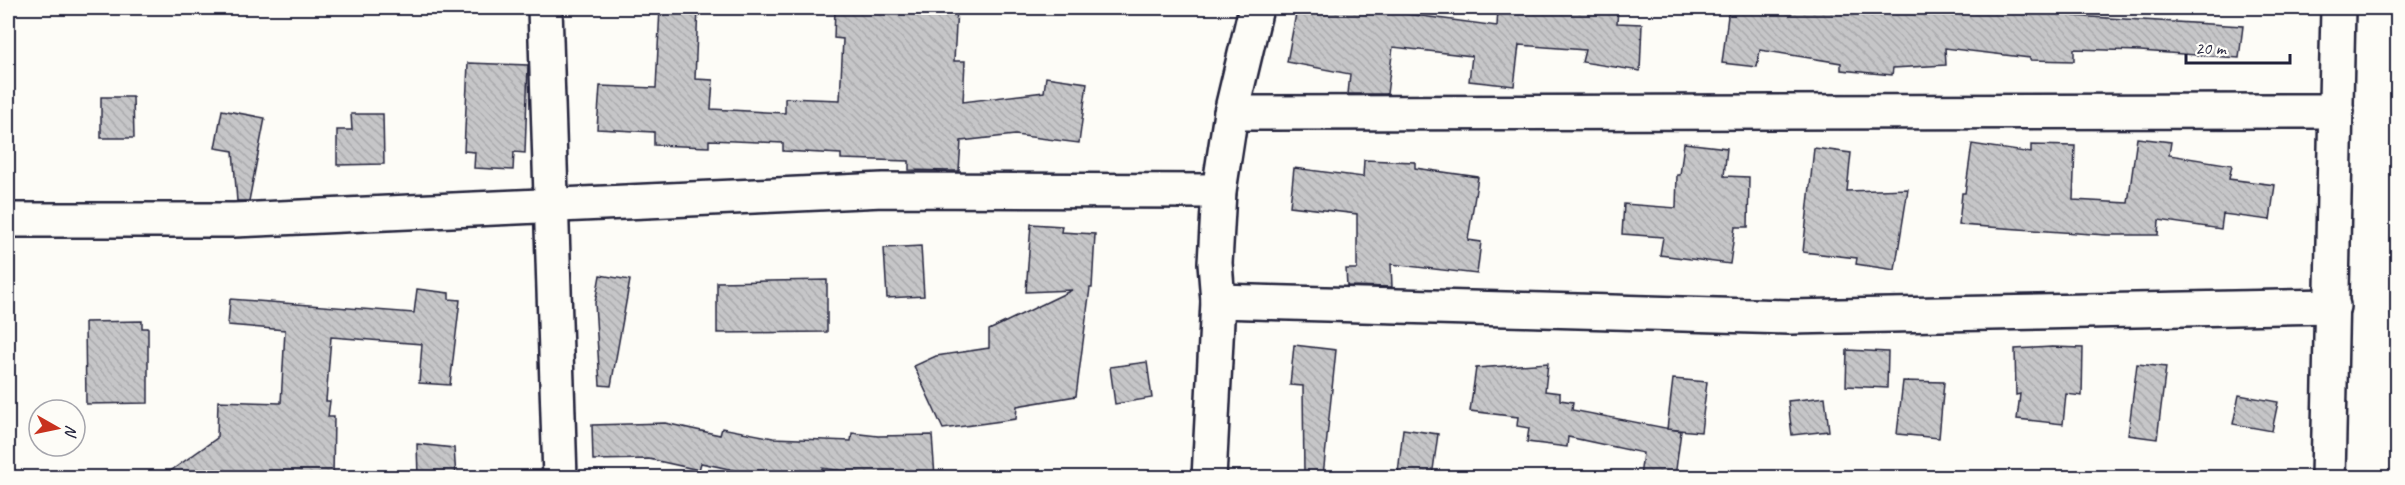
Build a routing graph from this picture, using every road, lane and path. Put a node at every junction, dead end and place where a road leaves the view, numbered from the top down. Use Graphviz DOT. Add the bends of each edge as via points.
graph roads {
  1 [pos="545,8"];
  2 [pos="1256,8"];
  3 [pos="2338,8"];
  4 [pos="2337,111"];
  5 [pos="1231,113"];
  6 [pos="1219,191"];
  7 [pos="551,204"];
  8 [pos="8,220"];
  9 [pos="1218,301"];
  10 [pos="2333,306"];
  11 [pos="560,477"];
  12 [pos="1209,477"];
  13 [pos="2328,477"];
  1 -- 7 [label="street"];
  2 -- 5 [label="street"];
  3 -- 4 [label="street"];
  4 -- 5 [label="street"];
  4 -- 10 [label="street"];
  5 -- 6 [label="street"];
  6 -- 7 [label="street" via="883,190"];
  6 -- 9 [label="street" via="1215,262"];
  7 -- 8 [label="street" via="234,220"];
  7 -- 11 [label="street"];
  9 -- 10 [label="street" via="1790,316"];
  9 -- 12 [label="street"];
  10 -- 13 [label="street"];
}
